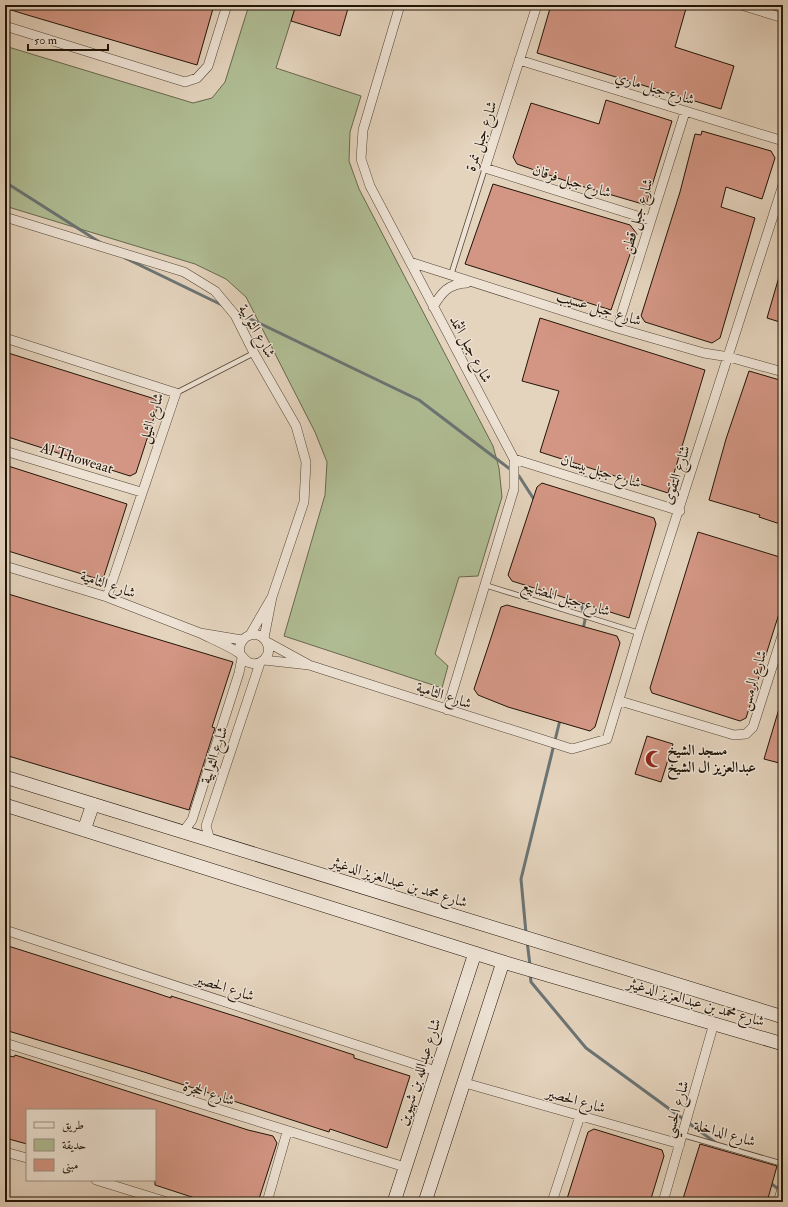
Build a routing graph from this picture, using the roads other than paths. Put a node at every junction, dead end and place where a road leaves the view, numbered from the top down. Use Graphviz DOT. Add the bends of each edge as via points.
graph roads {
  1 [pos="226,5"];
  2 [pos="400,5"];
  3 [pos="537,5"];
  4 [pos="741,5"];
  5 [pos="783,18"];
  6 [pos="5,26"];
  7 [pos="519,60"];
  8 [pos="685,112"];
  9 [pos="783,141"];
  10 [pos="485,168"];
  11 [pos="783,184"];
  12 [pos="5,217"];
  13 [pos="650,220"];
  14 [pos="410,262"];
  15 [pos="451,276"];
  16 [pos="470,282"];
  17 [pos="433,307"];
  18 [pos="617,328"];
  19 [pos="5,338"];
  20 [pos="254,353"];
  21 [pos="729,357"];
  22 [pos="783,372"];
  23 [pos="176,393"];
  24 [pos="5,451"];
  25 [pos="514,459"];
  26 [pos="141,492"];
  27 [pos="680,511"];
  28 [pos="5,566"];
  29 [pos="485,586"];
  30 [pos="107,597"];
  31 [pos="272,597"];
  32 [pos="200,633"];
  33 [pos="639,633"];
  34 [pos="783,633"];
  35 [pos="246,637"];
  36 [pos="265,640"];
  37 [pos="241,656"];
  38 [pos="262,661"];
  39 [pos="309,665"];
  40 [pos="620,701"];
  41 [pos="447,710"];
  42 [pos="572,749"];
  43 [pos="5,777"];
  44 [pos="93,804"];
  45 [pos="5,805"];
  46 [pos="84,830"];
  47 [pos="183,832"];
  48 [pos="210,840"];
  49 [pos="5,930"];
  50 [pos="475,953"];
  51 [pos="503,962"];
  52 [pos="783,1017"];
  53 [pos="714,1023"];
  54 [pos="5,1043"];
  55 [pos="783,1044"];
  56 [pos="436,1071"];
  57 [pos="465,1083"];
  58 [pos="580,1116"];
  59 [pos="287,1132"];
  60 [pos="683,1135"];
  61 [pos="680,1144"];
  62 [pos="5,1152"];
  63 [pos="26,1158"];
  64 [pos="783,1164"];
  65 [pos="405,1167"];
  66 [pos="99,1181"];
  67 [pos="783,1186"];
  68 [pos="167,1202"];
  69 [pos="267,1202"];
  70 [pos="394,1202"];
  71 [pos="424,1202"];
  72 [pos="552,1202"];
  73 [pos="663,1202"];
  74 [pos="778,1202"];
  1 -- 6 [label="street" via="208,66 197,78 185,82"];
  2 -- 14 [label="street, شارع جبل الثمد" via="363,130 361,159 370,186"];
  3 -- 7 [label="street, شارع جبل نمرة"];
  4 -- 5 [label="street"];
  7 -- 8 [label="street, شارع جبل ماري"];
  7 -- 10 [label="street, شارع جبل نمرة"];
  8 -- 9 [label="street, شارع جبل ماري"];
  8 -- 13 [label="street, شارع جبل قطن"];
  10 -- 13 [label="street, شارع جبل فرقان"];
  10 -- 15 [label="lane, شارع جبل نمرة"];
  11 -- 21 [label="street, شارع التقوى"];
  12 -- 20 [label="street, شارع الثوابية" via="184,272 215,291 235,315"];
  13 -- 18 [label="street, شارع جبل قطن"];
  14 -- 15 [label="street, شارع جبل عسيب"];
  14 -- 17 [label="street, شارع جبل الثمد"];
  15 -- 16 [label="street, شارع جبل عسيب"];
  16 -- 17 [label="street" via="457,283 442,292"];
  16 -- 18 [label="street, شارع جبل عسيب"];
  17 -- 25 [label="street, شارع جبل الثمد"];
  18 -- 21 [label="street, شارع جبل عسيب" via="704,353"];
  19 -- 23 [label="street, شارع الثيل"];
  20 -- 23 [label="lane"];
  20 -- 31 [label="street, شارع الثوابية" via="296,426 306,462 304,502"];
  21 -- 22 [label="street, شارع جبل عسيب"];
  21 -- 27 [label="street, شارع التقوى"];
  23 -- 26 [label="street, شارع الثيل"];
  24 -- 26 [label="street, Al Thoweaat"];
  25 -- 27 [label="street, شارع جبل بيسان"];
  25 -- 29 [label="street, شارع جبل الثمد" via="514,489"];
  26 -- 30 [label="street, شارع الثيل"];
  27 -- 33 [label="street, شارع التقوى"];
  28 -- 30 [label="street, شارع الثامية"];
  29 -- 33 [label="lane, شارع جبل المضابيع"];
  29 -- 41 [label="street, شارع جبل الثمد"];
  30 -- 32 [label="street, شارع الثامية"];
  31 -- 35 [label="street"];
  31 -- 36 [label="street"];
  32 -- 35 [label="street"];
  32 -- 37 [label="street"];
  33 -- 40 [label="street, شارع التقوى"];
  34 -- 40 [label="street, شارع الرمس" via="754,727 746,734 734,735"];
  35 -- 36 [label="street" via="260,636"];
  35 -- 37 [label="street" via="239,649"];
  36 -- 38 [label="street" via="268,651"];
  36 -- 39 [label="street"];
  37 -- 38 [label="street" via="250,663"];
  37 -- 47 [label="street, شارع الثوابية" via="239,673 192,820"];
  38 -- 39 [label="street"];
  38 -- 48 [label="street, شارع الثوابية" via="254,678 206,826"];
  39 -- 41 [label="street, شارع الثامية"];
  40 -- 42 [label="street, شارع التقوى" via="607,739"];
  41 -- 42 [label="street, شارع الثامية"];
  43 -- 44 [label="street, شارع محمد بن عبدالعزيز الدغيثر"];
  44 -- 46 [label="street"];
  44 -- 47 [label="street, شارع محمد بن عبدالعزيز الدغيثر"];
  45 -- 46 [label="street, شارع محمد بن عبدالعزيز الدغيثر"];
  46 -- 50 [label="street, شارع محمد بن عبدالعزيز الدغيثر"];
  47 -- 48 [label="street, شارع محمد بن عبدالعزيز الدغيثر"];
  48 -- 52 [label="street, شارع محمد بن عبدالعزيز الدغيثر"];
  49 -- 56 [label="street, شارع الحصير"];
  50 -- 51 [label="street, شارع محمد بن عبدالعزيز الدغيثر"];
  50 -- 56 [label="street, شارع عبدالله بن شهيوين"];
  51 -- 53 [label="street, شارع محمد بن عبدالعزيز الدغيثر"];
  51 -- 57 [label="street"];
  53 -- 55 [label="street, شارع محمد بن عبدالعزيز الدغيثر"];
  53 -- 60 [label="street, شارع الحسي"];
  54 -- 59 [label="street, شارع الحجرة"];
  56 -- 65 [label="street, شارع عبدالله بن شهيوين"];
  57 -- 58 [label="street, شارع الحصير"];
  57 -- 71 [label="street"];
  58 -- 61 [label="street, شارع الحصير"];
  58 -- 72 [label="street"];
  59 -- 65 [label="street, شارع الحجرة"];
  59 -- 69 [label="street"];
  60 -- 61 [label="street, شارع الحسي"];
  60 -- 64 [label="lane, شارع الداخلة"];
  61 -- 73 [label="street, شارع الحسي"];
  62 -- 63 [label="street"];
  65 -- 70 [label="street, شارع عبدالله بن شهيوين"];
  66 -- 68 [label="street"];
  67 -- 74 [label="street"];
}
